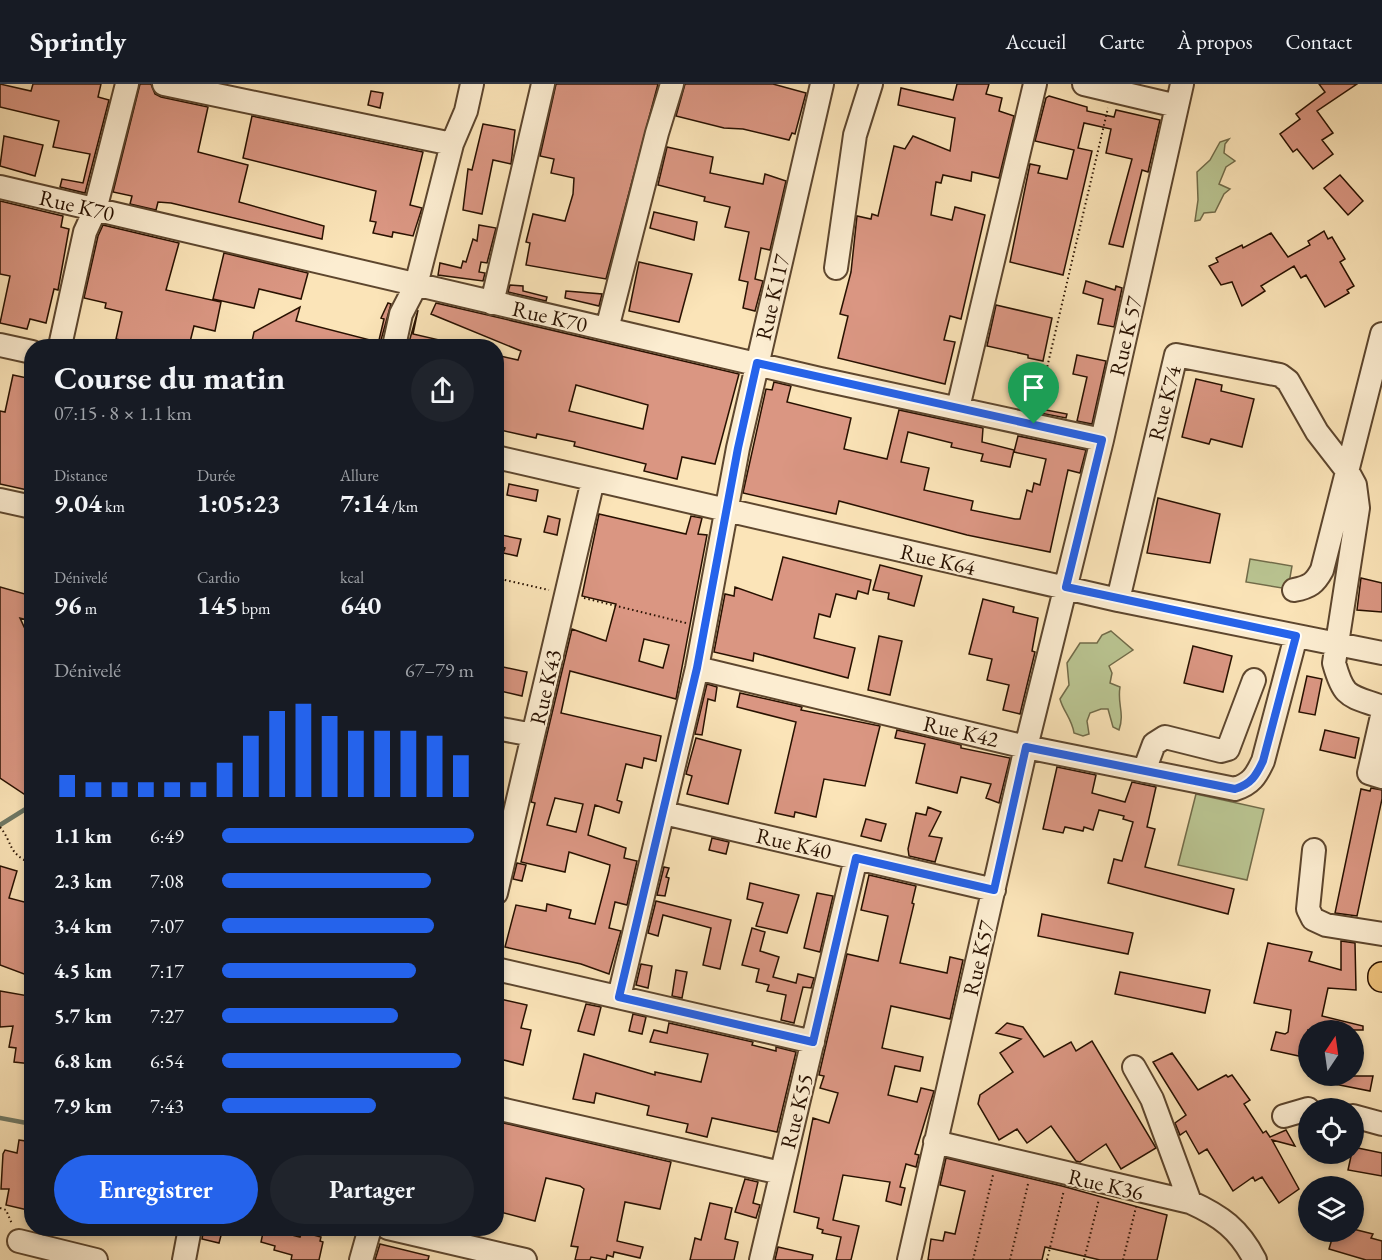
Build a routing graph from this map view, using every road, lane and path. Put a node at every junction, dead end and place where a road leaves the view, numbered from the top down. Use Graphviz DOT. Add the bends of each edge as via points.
graph roads {
  1 [pos="127,84"];
  2 [pos="164,84"];
  3 [pos="472,84"];
  4 [pos="543,84"];
  5 [pos="672,84"];
  6 [pos="822,84"];
  7 [pos="871,84"];
  8 [pos="1035,84"];
  9 [pos="1084,84"];
  10 [pos="1112,90"];
  11 [pos="1180,95"];
  12 [pos="452,144"];
  13 [pos="0,187"];
  14 [pos="95,210"];
  15 [pos="836,268"];
  16 [pos="416,285"];
  17 [pos="492,303"];
  18 [pos="607,329"];
  19 [pos="1382,334"];
  20 [pos="62,339"];
  21 [pos="396,339"];
  22 [pos="0,345"];
  23 [pos="24,350"];
  24 [pos="757,363"];
  25 [pos="958,408"];
  26 [pos="1034,424"];
  27 [pos="1102,440"];
  28 [pos="504,459"];
  29 [pos="1348,471"];
  30 [pos="593,480"];
  31 [pos="0,500"];
  32 [pos="24,505"];
  33 [pos="728,511"];
  34 [pos="504,580"];
  35 [pos="1066,587"];
  36 [pos="1294,590"];
  37 [pos="566,594"];
  38 [pos="1118,600"];
  39 [pos="705,627"];
  40 [pos="1296,636"];
  41 [pos="1335,644"];
  42 [pos="1382,653"];
  43 [pos="697,668"];
  44 [pos="1254,680"];
  45 [pos="1382,707"];
  46 [pos="1382,716"];
  47 [pos="504,730"];
  48 [pos="533,735"];
  49 [pos="1026,747"];
  50 [pos="1144,771"];
  51 [pos="1382,777"];
  52 [pos="664,813"];
  53 [pos="0,827"];
  54 [pos="1314,849"];
  55 [pos="856,858"];
  56 [pos="504,859"];
  57 [pos="24,860"];
  58 [pos="994,890"];
  59 [pos="1382,934"];
  60 [pos="504,971"];
  61 [pos="619,997"];
  62 [pos="813,1042"];
  63 [pos="1134,1067"];
  64 [pos="504,1110"];
  65 [pos="1298,1112"];
  66 [pos="1284,1116"];
  67 [pos="1364,1119"];
  68 [pos="1382,1124"];
  69 [pos="935,1142"];
  70 [pos="997,1158"];
  71 [pos="1032,1167"];
  72 [pos="781,1173"];
  73 [pos="1067,1175"];
  74 [pos="1102,1183"];
  75 [pos="1139,1192"];
  76 [pos="1190,1202"];
  77 [pos="0,1208"];
  78 [pos="188,1236"];
  79 [pos="368,1236"];
  80 [pos="436,1236"];
  81 [pos="19,1241"];
  82 [pos="96,1260"];
  83 [pos="184,1260"];
  84 [pos="361,1260"];
  85 [pos="525,1260"];
  86 [pos="761,1260"];
  87 [pos="909,1260"];
  88 [pos="973,1260"];
  89 [pos="1010,1260"];
  90 [pos="1047,1260"];
  91 [pos="1084,1260"];
  92 [pos="1123,1260"];
  93 [pos="1255,1260"];
  1 -- 14 [label="street"];
  2 -- 12 [label="street"];
  3 -- 12 [label="street"];
  4 -- 17 [label="street"];
  5 -- 18 [label="street"];
  6 -- 24 [label="street, Rue K117"];
  7 -- 15 [label="street" via="855,135"];
  8 -- 25 [label="street"];
  9 -- 10 [label="street"];
  10 -- 11 [label="street"];
  10 -- 26 [label="path"];
  11 -- 27 [label="street, Rue K 57"];
  12 -- 16 [label="street"];
  13 -- 14 [label="street, Rue K70"];
  14 -- 16 [label="street, Rue K70"];
  14 -- 20 [label="street" via="85,231"];
  16 -- 17 [label="street, Rue K70"];
  16 -- 21 [label="street" via="401,314"];
  17 -- 18 [label="street, Rue K70"];
  18 -- 24 [label="street, Rue K70"];
  19 -- 29 [label="street"];
  22 -- 23 [label="street"];
  24 -- 25 [label="street, Rue K70"];
  24 -- 33 [label="street, Rue K117"];
  25 -- 26 [label="street, Rue K70"];
  26 -- 27 [label="street, Rue K70"];
  27 -- 35 [label="street, Rue K 57"];
  28 -- 30 [label="street, Rue K64"];
  29 -- 36 [label="street" via="1322,570 1308,588"];
  29 -- 38 [label="street, Rue K74" via="1317,432 1284,377 1176,355"];
  29 -- 41 [label="street" via="1355,485 1358,508"];
  30 -- 33 [label="street, Rue K64"];
  30 -- 37 [label="street, Rue K43"];
  31 -- 32 [label="street"];
  33 -- 35 [label="street, Rue K64"];
  33 -- 39 [label="street, Rue K117"];
  34 -- 37 [label="path"];
  35 -- 38 [label="street, Rue K64"];
  35 -- 49 [label="street, Rue K57"];
  37 -- 39 [label="path"];
  37 -- 48 [label="street, Rue K43"];
  38 -- 40 [label="street, Rue K64"];
  39 -- 43 [label="street, Rue K117"];
  40 -- 41 [label="street, Rue K64"];
  40 -- 50 [label="street, Rue K42" via="1263,761 1247,785 1235,789"];
  41 -- 42 [label="street, Rue K64"];
  41 -- 45 [label="street" via="1334,663 1340,685 1348,695"];
  43 -- 49 [label="street, Rue K42"];
  43 -- 52 [label="street, Rue K117"];
  44 -- 50 [label="street" via="1228,749 1221,751 1165,737 1154,744"];
  46 -- 51 [label="street" via="1369,773"];
  47 -- 48 [label="street"];
  48 -- 56 [label="street, Rue K43"];
  49 -- 50 [label="street, Rue K42"];
  49 -- 58 [label="street, Rue K57"];
  52 -- 55 [label="street, Rue K40"];
  52 -- 61 [label="street, Rue K117"];
  53 -- 57 [label="path" via="10,848"];
  54 -- 59 [label="street" via="1308,909 1313,919 1326,925"];
  55 -- 58 [label="street, Rue K40"];
  55 -- 62 [label="street, Rue K55"];
  58 -- 69 [label="street, Rue K57"];
  60 -- 61 [label="street"];
  61 -- 62 [label="street"];
  62 -- 72 [label="street, Rue K55"];
  63 -- 76 [label="street" via="1152,1099"];
  64 -- 72 [label="street"];
  65 -- 66 [label="street"];
  67 -- 68 [label="street"];
  69 -- 70 [label="street, Rue K36"];
  69 -- 87 [label="street, Rue K57"];
  70 -- 71 [label="street, Rue K36"];
  70 -- 88 [label="path"];
  71 -- 73 [label="street, Rue K36"];
  71 -- 89 [label="path"];
  72 -- 86 [label="street, Rue K55"];
  73 -- 74 [label="street, Rue K36"];
  73 -- 90 [label="path"];
  74 -- 75 [label="street, Rue K36"];
  74 -- 91 [label="path"];
  75 -- 76 [label="street, Rue K36"];
  75 -- 92 [label="path"];
  76 -- 93 [label="street, Rue K36" via="1224,1219"];
  77 -- 81 [label="path" via="6,1210"];
  78 -- 83 [label="street"];
  79 -- 84 [label="street"];
  80 -- 85 [label="street"];
  81 -- 82 [label="street"];
}
